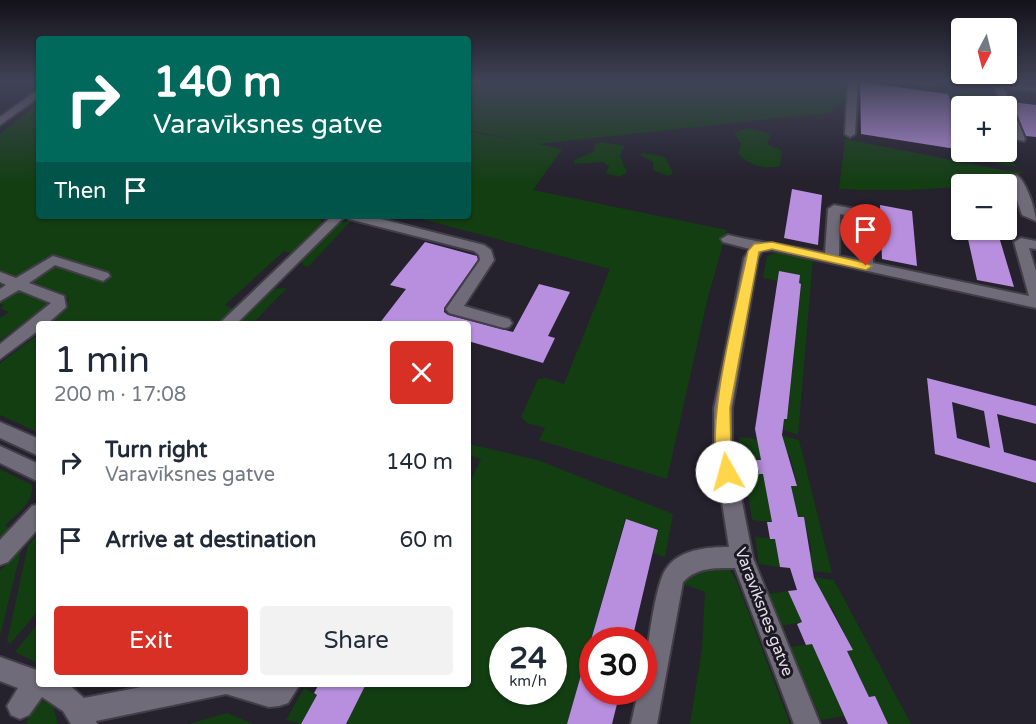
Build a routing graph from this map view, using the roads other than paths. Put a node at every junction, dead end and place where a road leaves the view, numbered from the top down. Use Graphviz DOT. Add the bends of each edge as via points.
graph roads {
  1 [pos="851,115"];
  2 [pos="1010,115"];
  3 [pos="850,134"];
  4 [pos="1020,139"];
  5 [pos="1017,182"];
  6 [pos="1036,217"];
  7 [pos="336,219"];
  8 [pos="366,219"];
  9 [pos="728,239"];
  10 [pos="1036,245"];
  11 [pos="758,247"];
  12 [pos="831,259"];
  13 [pos="866,266"];
  14 [pos="103,276"];
  15 [pos="0,277"];
  16 [pos="17,284"];
  17 [pos="0,296"];
  18 [pos="1036,296"];
  19 [pos="1036,303"];
  20 [pos="40,321"];
  21 [pos="230,321"];
  22 [pos="504,323"];
  23 [pos="36,324"];
  24 [pos="0,352"];
  25 [pos="0,430"];
  26 [pos="36,447"];
  27 [pos="0,454"];
  28 [pos="36,472"];
  29 [pos="36,516"];
  30 [pos="0,555"];
  31 [pos="742,558"];
  32 [pos="0,669"];
  33 [pos="36,683"];
  34 [pos="36,684"];
  35 [pos="47,687"];
  36 [pos="209,687"];
  37 [pos="242,687"];
  38 [pos="285,687"];
  39 [pos="20,706"];
  40 [pos="83,718"];
  41 [pos="644,724"];
  42 [pos="807,724"];
  1 -- 3 [label="street"];
  2 -- 4 [label="street"];
  5 -- 6 [label="street" via="1028,215"];
  7 -- 21 [label="street"];
  8 -- 22 [label="street" via="486,253 487,260 454,309"];
  9 -- 11 [label="street"];
  10 -- 18 [label="street" via="1021,242"];
  11 -- 12 [label="street" via="772,246"];
  11 -- 31 [label="street, Varavīksnes gatve" via="751,258 722,424"];
  12 -- 13 [label="street"];
  12 -- 13 [label="street" via="834,209 866,215"];
  13 -- 19 [label="street"];
  14 -- 16 [label="street" via="53,260"];
  15 -- 16 [label="street"];
  16 -- 17 [label="street"];
  16 -- 20 [label="street" via="59,300 58,307"];
  23 -- 24 [label="street"];
  25 -- 26 [label="street"];
  27 -- 28 [label="street"];
  29 -- 30 [label="street"];
  31 -- 41 [label="street" via="695,560 682,566 673,577"];
  31 -- 42 [label="street, Varavīksnes gatve"];
  32 -- 33 [label="street"];
  34 -- 39 [label="street"];
  35 -- 40 [label="street" via="63,693"];
  36 -- 40 [label="street"];
  37 -- 38 [label="street" via="269,695 279,694"];
}
